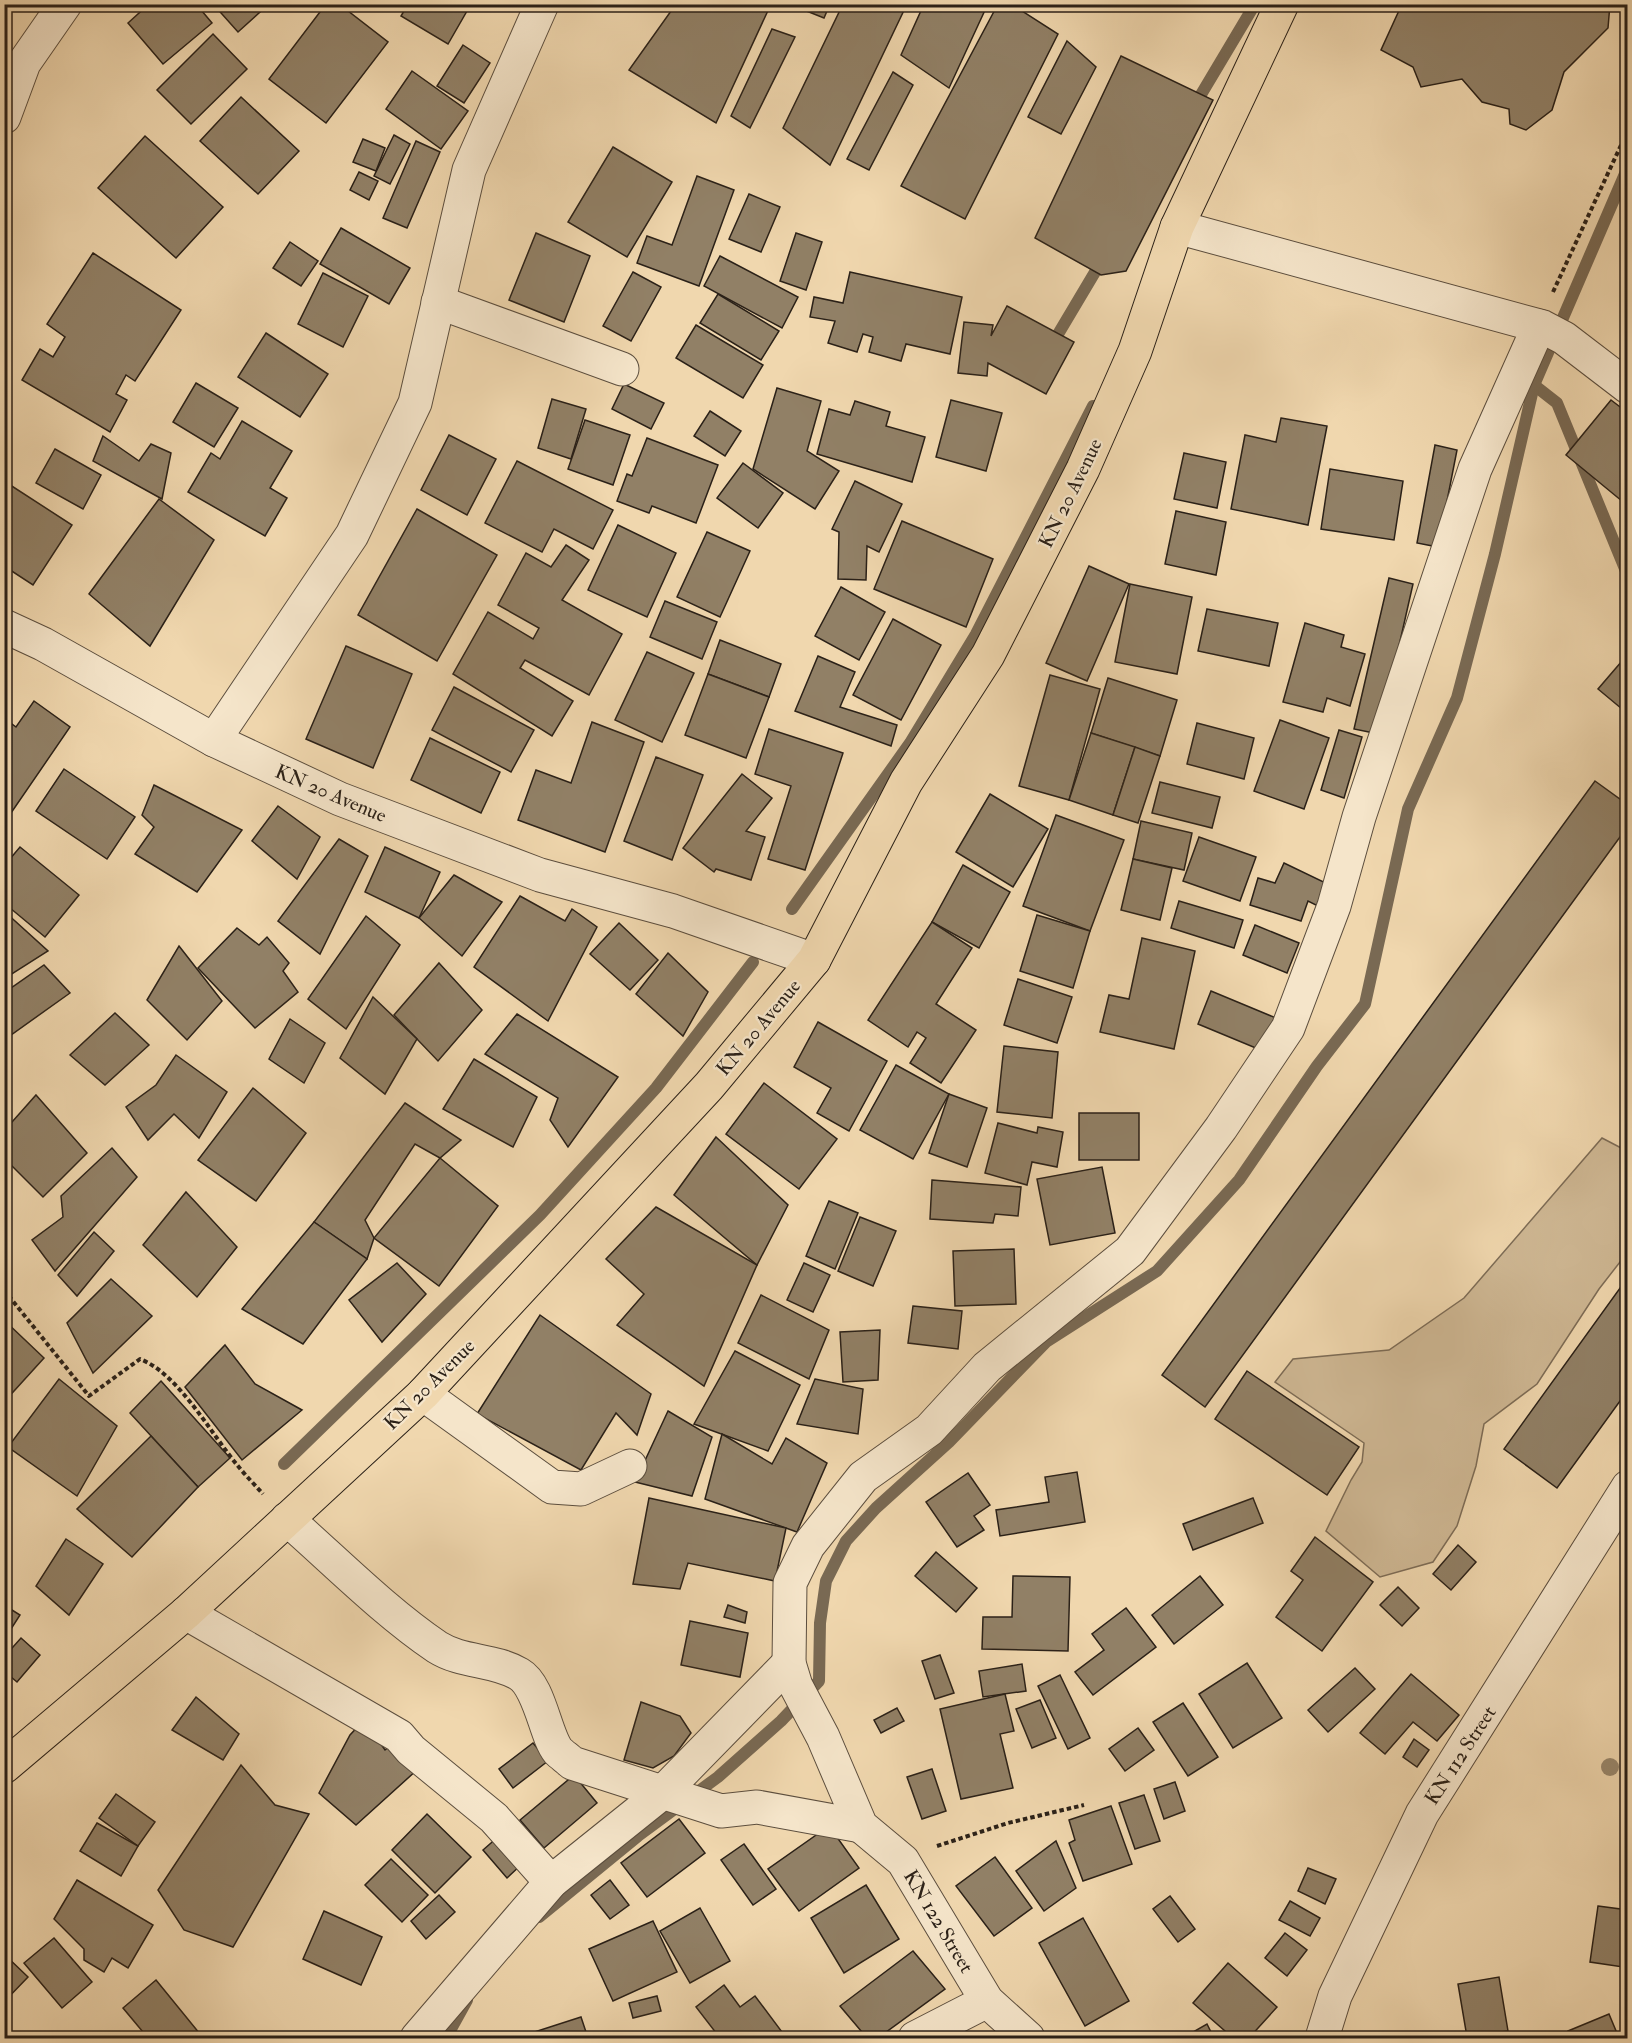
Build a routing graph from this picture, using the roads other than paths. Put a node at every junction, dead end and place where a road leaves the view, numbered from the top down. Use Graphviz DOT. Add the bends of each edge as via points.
graph roads {
  1 [pos="64,4"];
  2 [pos="542,4"];
  3 [pos="1282,4"];
  4 [pos="4,117"];
  5 [pos="1177,227"];
  6 [pos="438,302"];
  7 [pos="1548,330"];
  8 [pos="622,369"];
  9 [pos="1628,387"];
  10 [pos="4,626"];
  11 [pos="214,740"];
  12 [pos="814,960"];
  13 [pos="423,1394"];
  14 [pos="630,1466"];
  15 [pos="1628,1487"];
  16 [pos="287,1519"];
  17 [pos="186,1613"];
  18 [pos="792,1675"];
  19 [pos="4,1767"];
  20 [pos="668,1795"];
  21 [pos="861,1826"];
  22 [pos="551,1882"];
  23 [pos="987,2001"];
  24 [pos="417,2038"];
  25 [pos="915,2038"];
  26 [pos="1028,2038"];
  27 [pos="1322,2038"];
  1 -- 4 [label="street" via="24,63"];
  2 -- 6 [label="street" via="469,170"];
  3 -- 5 [label="main road, KN 20 Avenue"];
  5 -- 7 [label="street"];
  5 -- 12 [label="main road, KN 20 Avenue" via="1135,351 1083,469 988,655 906,782"];
  6 -- 8 [label="street"];
  6 -- 11 [label="street" via="415,403 352,535"];
  7 -- 9 [label="street"];
  7 -- 18 [label="street" via="1475,469 1359,817 1334,906 1288,1028 1221,1128 1130,1251 987,1367 929,1430 863,1477 835,1510 808,1546 790,1583"];
  10 -- 11 [label="street, KN 20 Avenue"];
  11 -- 12 [label="street, KN 20 Avenue" via="340,799 540,875 673,911"];
  12 -- 13 [label="main road, KN 20 Avenue" via="709,1086"];
  13 -- 14 [label="street" via="552,1487 580,1489"];
  13 -- 16 [label="main road, KN 20 Avenue"];
  15 -- 27 [label="street, KN 112 Street" via="1422,1814 1335,1996"];
  16 -- 17 [label="main road, KN 20 Avenue"];
  16 -- 20 [label="street" via="438,1648 521,1674 540,1704 557,1750 572,1763"];
  17 -- 19 [label="main road, KN 20 Avenue"];
  17 -- 22 [label="street" via="399,1736 494,1818"];
  18 -- 20 [label="street"];
  18 -- 21 [label="street, KN 122 Street"];
  20 -- 21 [label="street" via="721,1811 757,1807"];
  20 -- 22 [label="street"];
  21 -- 23 [label="street, KN 122 Street" via="903,1861"];
  22 -- 24 [label="street"];
  23 -- 25 [label="street"];
  23 -- 26 [label="street, KN 122 Street"];
}
